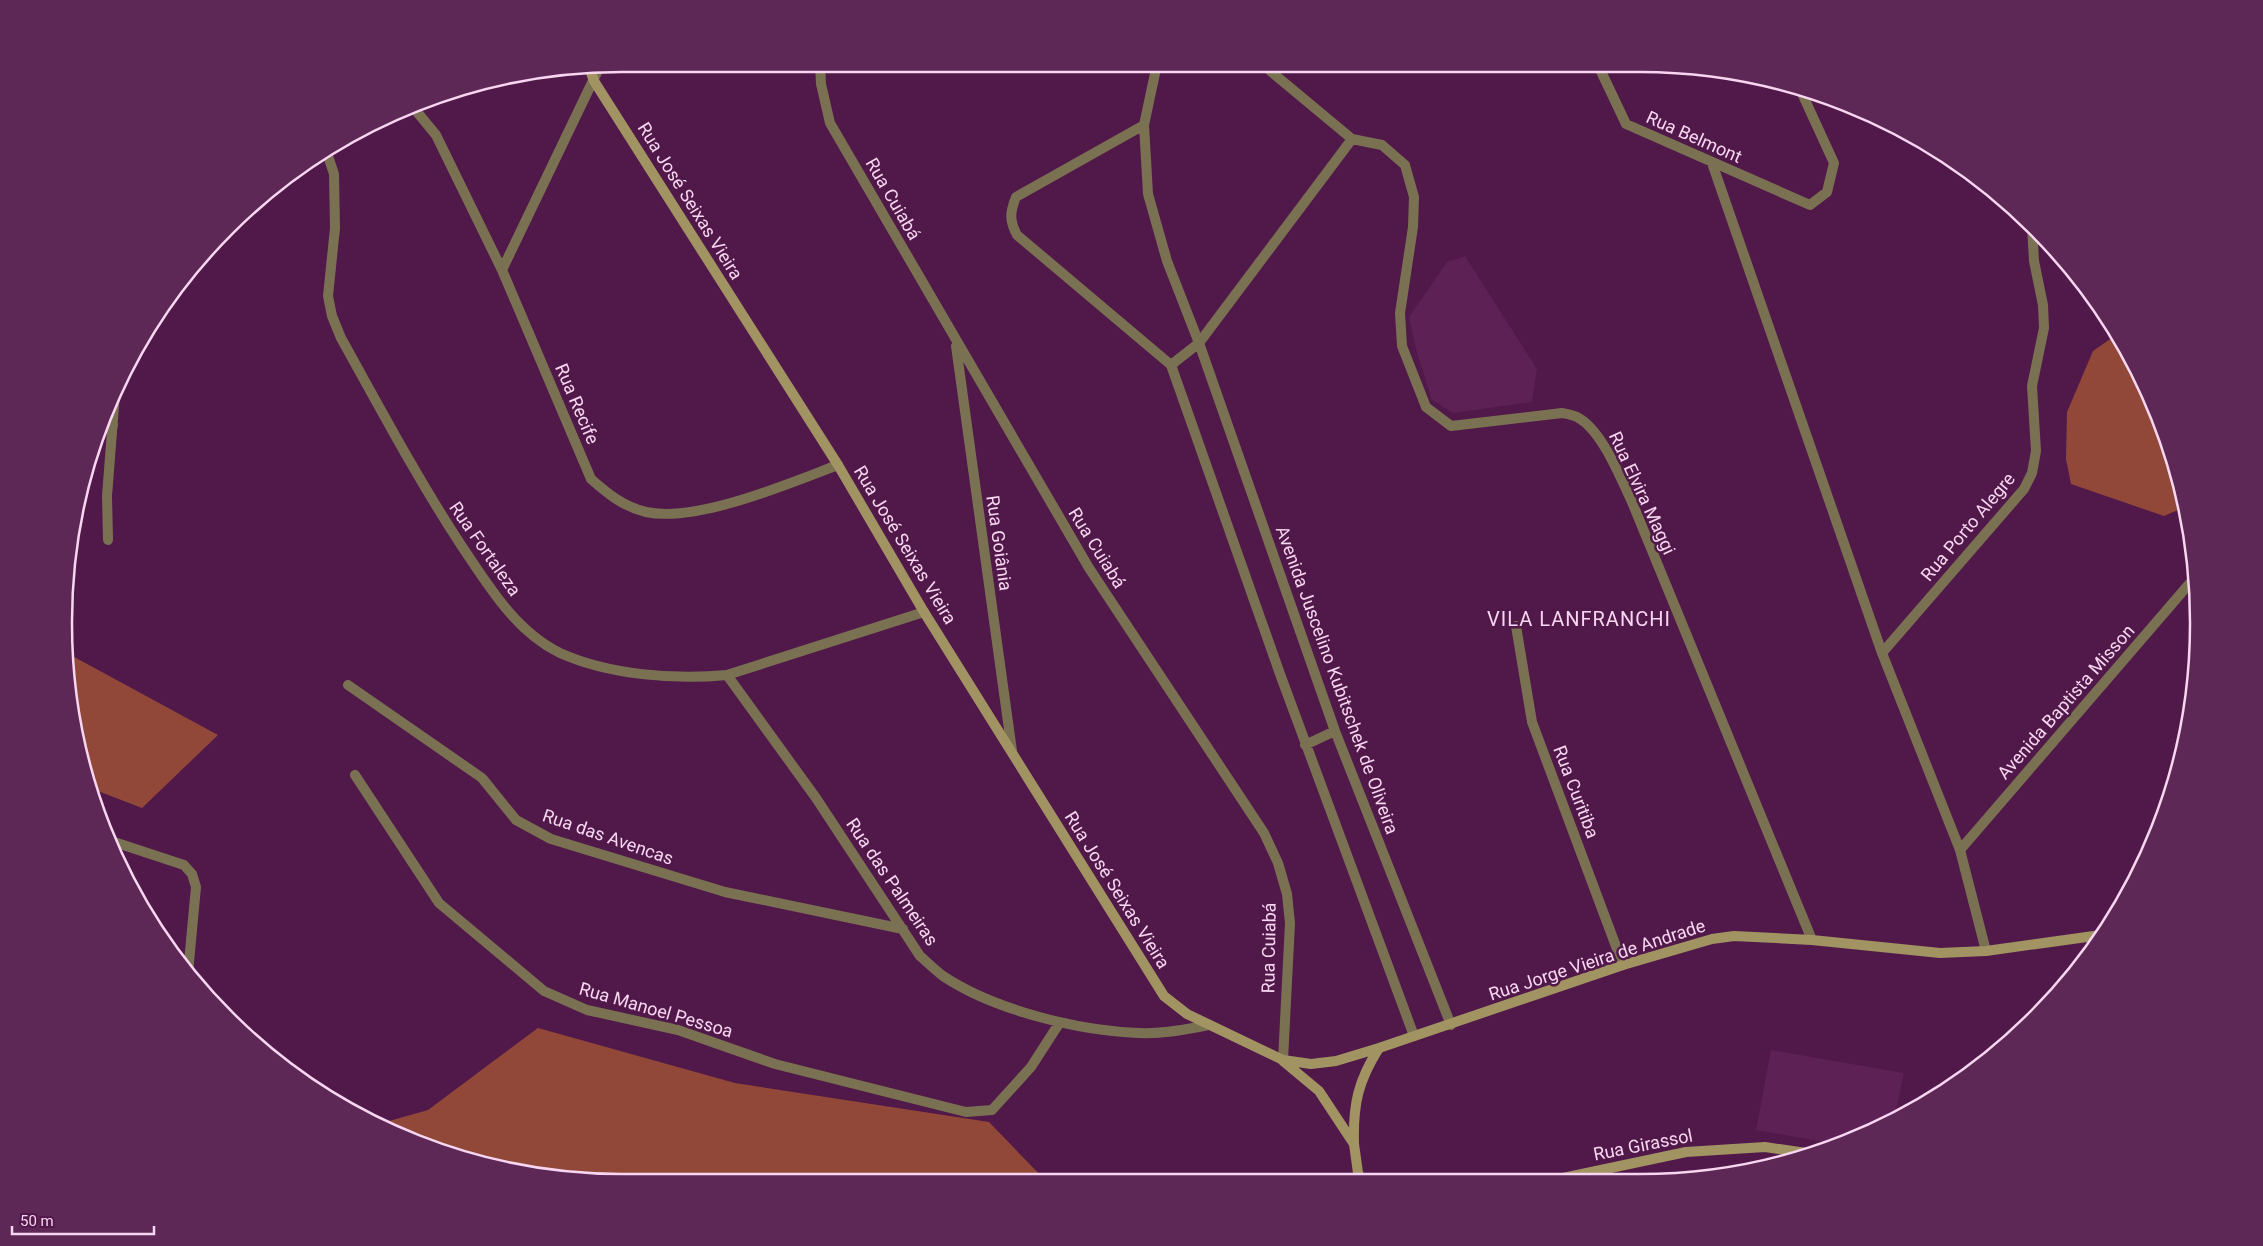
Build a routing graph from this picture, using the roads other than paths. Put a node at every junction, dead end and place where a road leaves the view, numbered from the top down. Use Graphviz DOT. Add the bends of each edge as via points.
graph roads {
  1 [pos="820,72"];
  2 [pos="1155,72"];
  3 [pos="1272,72"];
  4 [pos="1601,72"];
  5 [pos="597,73"];
  6 [pos="591,74"];
  7 [pos="594,81"];
  8 [pos="1804,98"];
  9 [pos="417,112"];
  10 [pos="1144,125"];
  11 [pos="1352,139"];
  12 [pos="329,158"];
  13 [pos="1712,163"];
  14 [pos="2033,238"];
  15 [pos="502,270"];
  16 [pos="955,340"];
  17 [pos="1199,343"];
  18 [pos="1171,365"];
  19 [pos="113,415"];
  20 [pos="112,425"];
  21 [pos="838,465"];
  22 [pos="108,540"];
  23 [pos="2189,584"];
  24 [pos="924,612"];
  25 [pos="1516,626"];
  26 [pos="1882,653"];
  27 [pos="728,675"];
  28 [pos="348,685"];
  29 [pos="1335,731"];
  30 [pos="1305,745"];
  31 [pos="1012,751"];
  32 [pos="355,774"];
  33 [pos="118,843"];
  34 [pos="1960,850"];
  35 [pos="903,929"];
  36 [pos="2093,936"];
  37 [pos="1812,940"];
  38 [pos="1986,951"];
  39 [pos="189,962"];
  40 [pos="1623,965"];
  41 [pos="1060,1022"];
  42 [pos="1208,1025"];
  43 [pos="1452,1025"];
  44 [pos="1414,1036"];
  45 [pos="1379,1048"];
  46 [pos="1283,1060"];
  47 [pos="1354,1144"];
  48 [pos="1794,1151"];
  49 [pos="1358,1174"];
  50 [pos="1582,1174"];
  1 -- 16 [label="street, Rua Cuiabá" via="830,123"];
  2 -- 10 [label="street, Avenida Juscelino Kubitschek de Oliveira"];
  3 -- 11 [label="street"];
  4 -- 13 [label="street, Rua Belmont" via="1626,124"];
  5 -- 7 [label="street"];
  6 -- 7 [label="street, Rua José Seixas Vieira"];
  7 -- 15 [label="street"];
  7 -- 21 [label="street, Rua José Seixas Vieira"];
  8 -- 13 [label="street, Rua Belmont" via="1834,162 1827,192 1810,205"];
  9 -- 15 [label="street, Rua Recife" via="436,135"];
  10 -- 17 [label="street, Avenida Juscelino Kubitschek de Oliveira" via="1148,194 1167,261"];
  10 -- 18 [label="street" via="1016,197 1010,223 1017,235"];
  11 -- 17 [label="street"];
  11 -- 37 [label="street, Rua Elvira Maggi" via="1382,145 1405,166 1414,198 1400,313 1402,346 1426,407 1450,426 1562,412 1578,417 1594,431 1632,502"];
  12 -- 27 [label="street, Rua Fortaleza" via="334,174 335,228 328,296 332,316 426,492 495,595 535,637 560,652 601,667 668,677"];
  13 -- 26 [label="street"];
  14 -- 26 [label="street, Rua Porto Alegre" via="2044,328 2032,386 2036,451 2032,473 2024,489"];
  15 -- 21 [label="street, Rua Recife" via="591,480 617,501 647,512 680,513 720,506"];
  16 -- 31 [label="street, Rua Goiânia"];
  16 -- 46 [label="street, Rua Cuiabá" via="1089,568 1246,802 1275,856 1287,894 1290,923"];
  17 -- 18 [label="street"];
  17 -- 29 [label="street, Avenida Juscelino Kubitschek de Oliveira"];
  18 -- 30 [label="street"];
  19 -- 20 [label="street"];
  20 -- 22 [label="street" via="107,496"];
  21 -- 24 [label="street, Rua José Seixas Vieira"];
  23 -- 34 [label="street, Avenida Baptista Misson"];
  24 -- 27 [label="street, Rua Fortaleza"];
  24 -- 31 [label="street, Rua José Seixas Vieira"];
  25 -- 40 [label="street, Rua Curitiba" via="1532,722"];
  26 -- 34 [label="street"];
  27 -- 35 [label="street, Rua das Palmeiras" via="816,798"];
  28 -- 35 [label="street, Rua das Avencas" via="482,778 516,820 550,839 725,892"];
  29 -- 30 [label="street"];
  29 -- 43 [label="street, Avenida Juscelino Kubitschek de Oliveira"];
  30 -- 44 [label="street"];
  31 -- 42 [label="street, Rua José Seixas Vieira" via="1164,996"];
  32 -- 41 [label="street, Rua Manoel Pessoa" via="439,903 544,991 587,1010 678,1030 775,1064 966,1112 992,1110 1031,1066"];
  33 -- 39 [label="street" via="184,865 192,874 196,887"];
  34 -- 38 [label="street"];
  35 -- 41 [label="street, Rua das Palmeiras" via="920,956 943,976 1027,1014"];
  36 -- 38 [label="street, Rua Jorge Vieira de Andrade"];
  37 -- 38 [label="street, Rua Jorge Vieira de Andrade" via="1940,953"];
  37 -- 40 [label="street, Rua Jorge Vieira de Andrade" via="1734,936 1712,939"];
  40 -- 43 [label="street, Rua Jorge Vieira de Andrade"];
  41 -- 42 [label="street, Rua das Palmeiras" via="1139,1033"];
  42 -- 46 [label="street, Rua Jorge Vieira de Andrade"];
  43 -- 44 [label="street, Rua Jorge Vieira de Andrade"];
  44 -- 45 [label="street, Rua Jorge Vieira de Andrade"];
  45 -- 46 [label="street, Rua Jorge Vieira de Andrade" via="1336,1061"];
  45 -- 47 [label="street" via="1358,1088 1353,1113"];
  46 -- 47 [label="street" via="1319,1091"];
  47 -- 49 [label="street"];
  48 -- 50 [label="street, Rua Girassol" via="1766,1147 1686,1152"];
}
